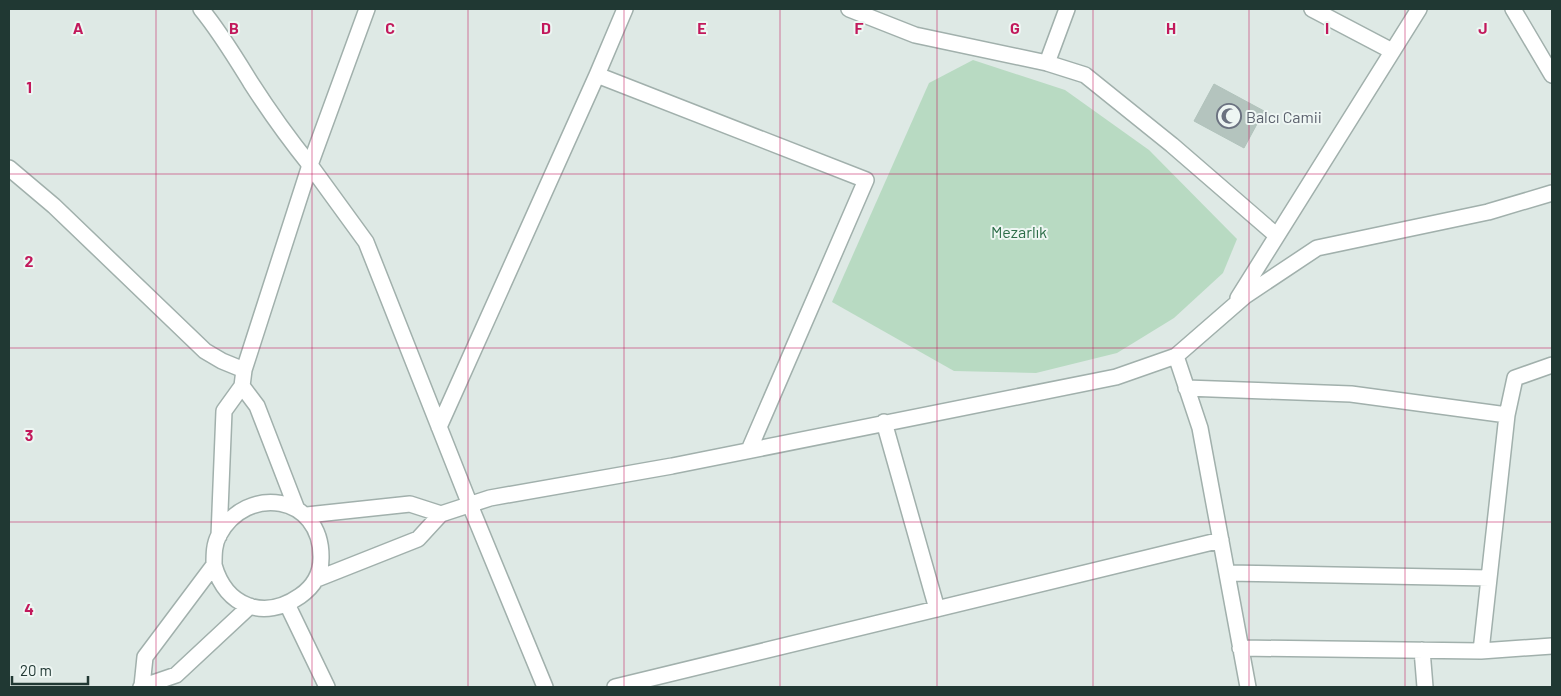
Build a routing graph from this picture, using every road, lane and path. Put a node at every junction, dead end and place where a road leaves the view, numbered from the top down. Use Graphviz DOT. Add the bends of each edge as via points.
graph roads {
  1 [pos="201,9"];
  2 [pos="368,9"];
  3 [pos="625,9"];
  4 [pos="849,9"];
  5 [pos="1067,9"];
  6 [pos="1312,9"];
  7 [pos="1419,9"];
  8 [pos="1513,9"];
  9 [pos="1392,52"];
  10 [pos="1047,63"];
  11 [pos="597,75"];
  12 [pos="1552,75"];
  13 [pos="310,165"];
  14 [pos="9,168"];
  15 [pos="1552,193"];
  16 [pos="1276,235"];
  17 [pos="1233,307"];
  18 [pos="1176,356"];
  19 [pos="1552,365"];
  20 [pos="244,370"];
  21 [pos="242,386"];
  22 [pos="1186,388"];
  23 [pos="1508,415"];
  24 [pos="884,422"];
  25 [pos="439,427"];
  26 [pos="749,450"];
  27 [pos="470,505"];
  28 [pos="302,511"];
  29 [pos="440,514"];
  30 [pos="219,536"];
  31 [pos="1221,540"];
  32 [pos="214,565"];
  33 [pos="1227,573"];
  34 [pos="1489,578"];
  35 [pos="317,579"];
  36 [pos="287,604"];
  37 [pos="250,606"];
  38 [pos="937,609"];
  39 [pos="1552,646"];
  40 [pos="1240,648"];
  41 [pos="1422,650"];
  42 [pos="1481,651"];
  43 [pos="142,687"];
  44 [pos="327,687"];
  45 [pos="545,687"];
  46 [pos="615,687"];
  47 [pos="1248,687"];
  48 [pos="1425,687"];
  1 -- 13 [label="street"];
  2 -- 13 [label="street"];
  3 -- 11 [label="street"];
  4 -- 10 [label="street" via="915,35"];
  5 -- 10 [label="street"];
  6 -- 9 [label="street"];
  7 -- 9 [label="street"];
  8 -- 12 [label="street"];
  9 -- 16 [label="street"];
  10 -- 16 [label="street" via="1084,75 1172,145"];
  11 -- 25 [label="street"];
  11 -- 26 [label="street" via="866,180"];
  13 -- 20 [label="street"];
  13 -- 25 [label="street" via="366,242"];
  14 -- 20 [label="street" via="54,206 205,351"];
  15 -- 17 [label="street" via="1488,212 1317,248"];
  16 -- 17 [label="street"];
  17 -- 18 [label="street"];
  18 -- 22 [label="street"];
  18 -- 24 [label="street" via="1116,377"];
  19 -- 23 [label="street" via="1515,378"];
  20 -- 21 [label="street"];
  21 -- 28 [label="street" via="257,406"];
  21 -- 30 [label="street" via="224,411"];
  22 -- 23 [label="street" via="1351,394"];
  22 -- 31 [label="street" via="1200,428"];
  23 -- 34 [label="street"];
  24 -- 26 [label="street"];
  24 -- 38 [label="street"];
  25 -- 27 [label="street"];
  26 -- 27 [label="street" via="490,498"];
  27 -- 29 [label="street"];
  27 -- 45 [label="street"];
  28 -- 29 [label="street" via="410,504"];
  28 -- 30 [label="street" via="281,503 255,505 241,511"];
  28 -- 35 [label="street" via="316,529 322,548"];
  29 -- 35 [label="street" via="418,539"];
  30 -- 32 [label="street" via="214,550"];
  31 -- 33 [label="street"];
  31 -- 38 [label="street"];
  32 -- 37 [label="street" via="226,591"];
  32 -- 43 [label="street" via="145,657"];
  33 -- 34 [label="street"];
  33 -- 40 [label="street"];
  34 -- 42 [label="street"];
  35 -- 36 [label="street" via="307,592"];
  36 -- 37 [label="street" via="266,608"];
  36 -- 44 [label="street"];
  37 -- 43 [label="street" via="176,675"];
  38 -- 46 [label="street"];
  39 -- 42 [label="street"];
  40 -- 41 [label="street"];
  40 -- 47 [label="street"];
  41 -- 42 [label="street"];
  41 -- 48 [label="street"];
}
